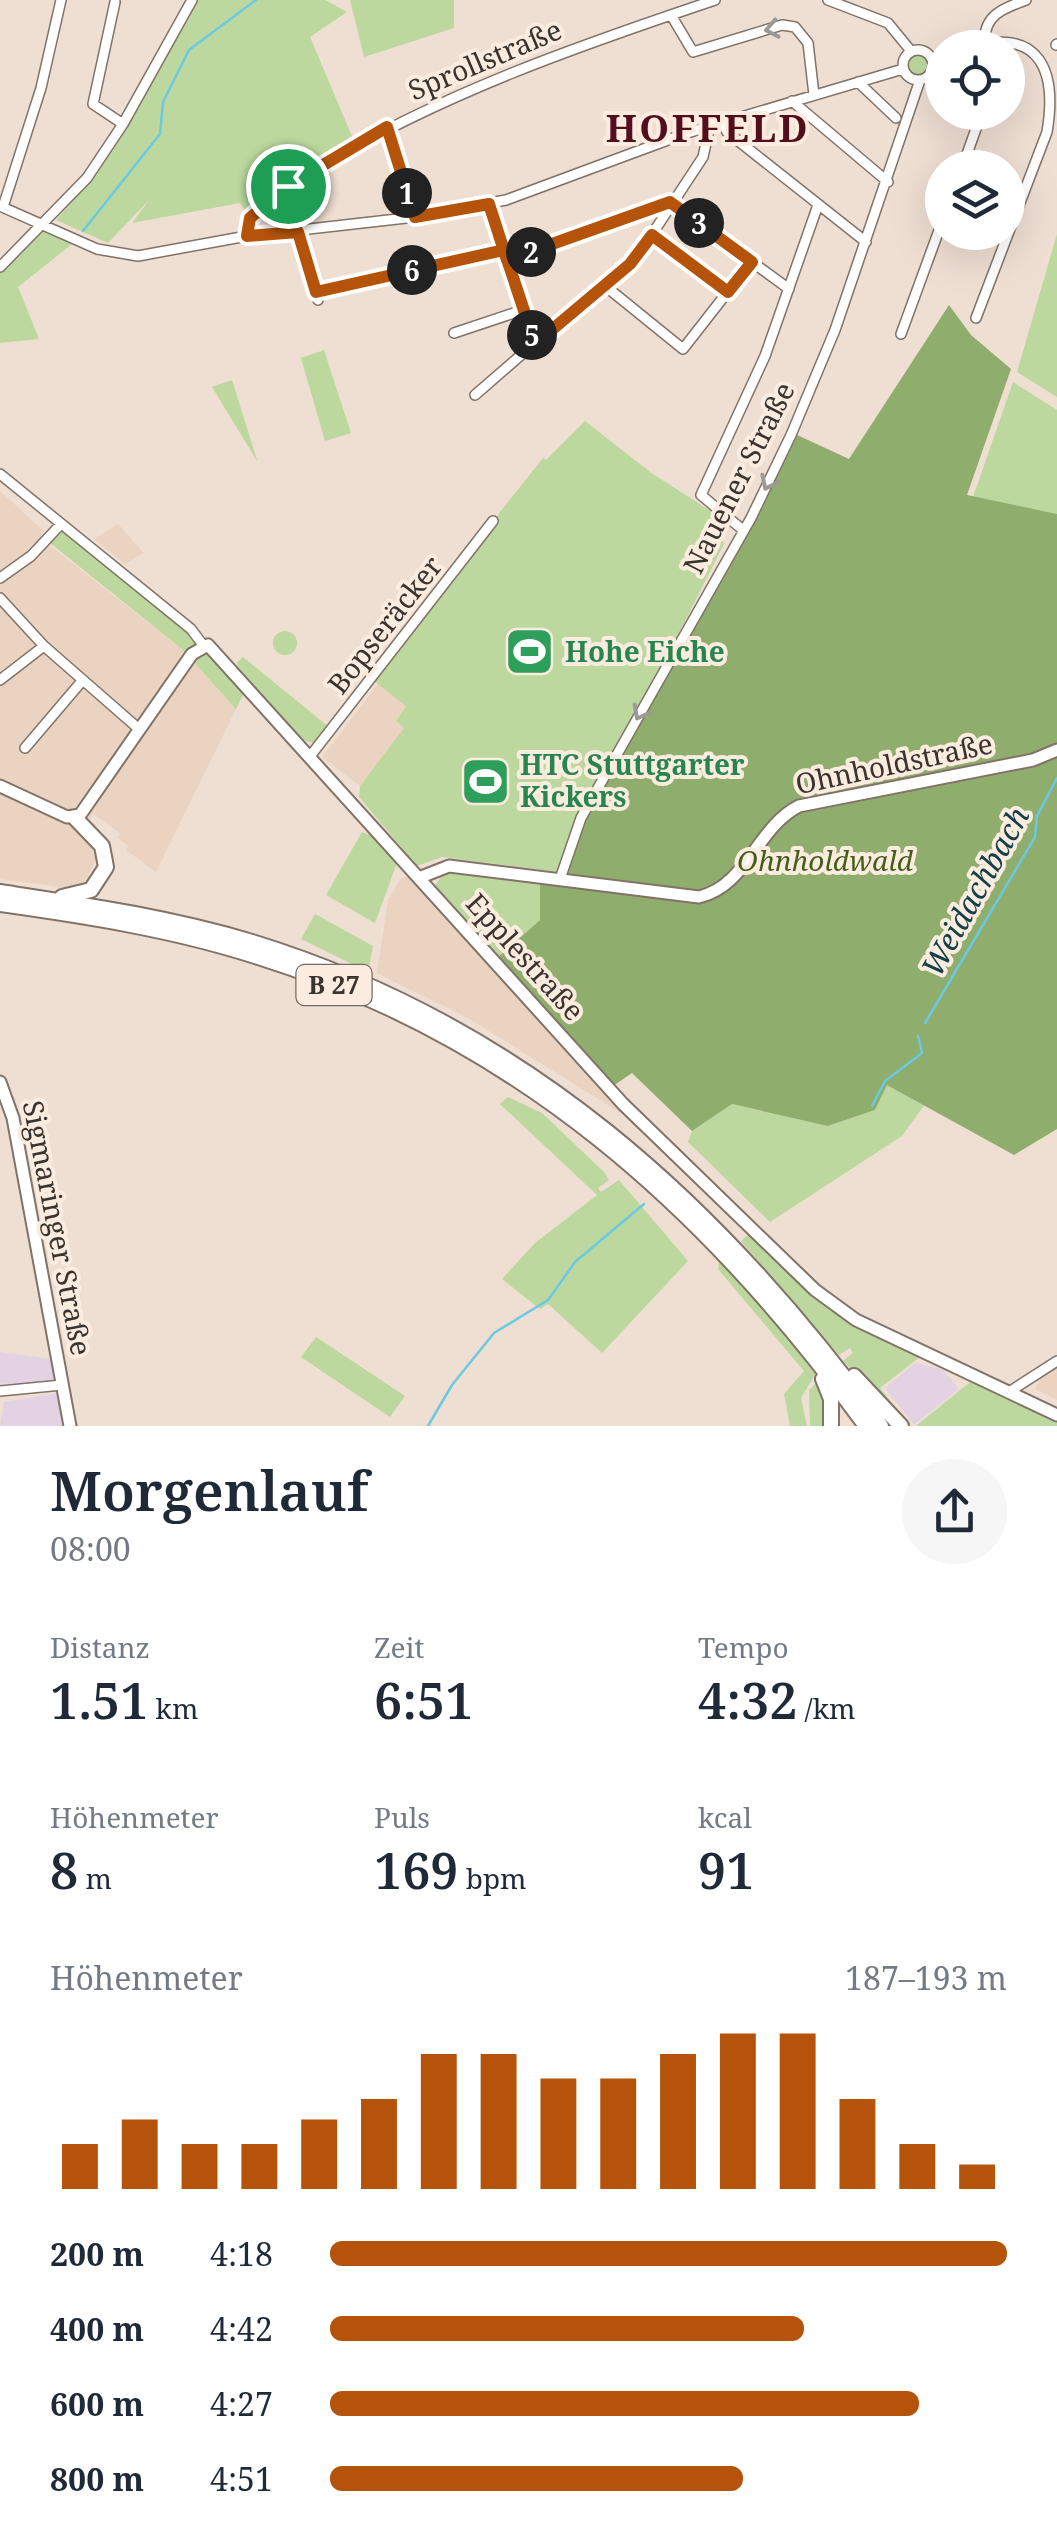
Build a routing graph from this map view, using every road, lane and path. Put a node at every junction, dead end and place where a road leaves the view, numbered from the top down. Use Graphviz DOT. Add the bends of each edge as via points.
graph roads {
  1 [pos="61,0"];
  2 [pos="192,0"];
  3 [pos="715,0"];
  4 [pos="828,0"];
  5 [pos="1026,0"];
  6 [pos="116,2"];
  7 [pos="671,15"];
  8 [pos="991,30"];
  9 [pos="1025,49"];
  10 [pos="911,51"];
  11 [pos="925,52"];
  12 [pos="903,68"];
  13 [pos="925,76"];
  14 [pos="920,80"];
  15 [pos="858,82"];
  16 [pos="814,94"];
  17 [pos="792,101"];
  18 [pos="896,118"];
  19 [pos="722,122"];
  20 [pos="123,124"];
  21 [pos="710,125"];
  22 [pos="387,127"];
  23 [pos="888,182"];
  24 [pos="489,204"];
  25 [pos="673,204"];
  26 [pos="2,206"];
  27 [pos="818,206"];
  28 [pos="415,217"];
  29 [pos="46,223"];
  30 [pos="298,232"];
  31 [pos="652,235"];
  32 [pos="247,236"];
  33 [pos="866,242"];
  34 [pos="932,250"];
  35 [pos="506,255"];
  36 [pos="752,262"];
  37 [pos="0,267"];
  38 [pos="604,285"];
  39 [pos="789,290"];
  40 [pos="728,292"];
  41 [pos="523,310"];
  42 [pos="976,318"];
  43 [pos="454,333"];
  44 [pos="902,334"];
  45 [pos="535,344"];
  46 [pos="475,396"];
  47 [pos="0,474"];
  48 [pos="493,521"];
  49 [pos="62,524"];
  50 [pos="742,534"];
  51 [pos="0,578"];
  52 [pos="0,598"];
  53 [pos="203,645"];
  54 [pos="44,646"];
  55 [pos="0,680"];
  56 [pos="82,681"];
  57 [pos="139,730"];
  58 [pos="25,748"];
  59 [pos="1057,750"];
  60 [pos="311,756"];
  61 [pos="0,786"];
  62 [pos="75,818"];
  63 [pos="420,877"];
  64 [pos="560,879"];
  65 [pos="0,892"];
  66 [pos="0,904"];
  67 [pos="46,905"];
  68 [pos="0,912"];
  69 [pos="0,1082"];
  70 [pos="823,1358"];
  71 [pos="1057,1360"];
  72 [pos="62,1385"];
  73 [pos="0,1391"];
  74 [pos="1009,1392"];
  75 [pos="1057,1415"];
  76 [pos="70,1426"];
  77 [pos="831,1426"];
  78 [pos="866,1426"];
  79 [pos="881,1426"];
  80 [pos="901,1426"];
  1 -- 26 [label="street" via="42,88"];
  2 -- 20 [label="street"];
  3 -- 7 [label="street, Sprollstraße"];
  4 -- 10 [label="street" via="888,23"];
  5 -- 8 [label="street" via="990,19"];
  6 -- 20 [label="street" via="93,104"];
  16 -- 7 [label="street, one-way" via="808,43 795,27 782,25 693,52"];
  7 -- 22 [label="street, Sprollstraße" via="524,66"];
  9 -- 42 [label="street" via="1049,75 1053,100 1047,132"];
  10 -- 11 [label="street"];
  10 -- 12 [label="street"];
  12 -- 14 [label="street"];
  12 -- 15 [label="street"];
  13 -- 14 [label="street"];
  14 -- 23 [label="street, Nauener Straße"];
  15 -- 16 [label="street"];
  15 -- 18 [label="street"];
  16 -- 17 [label="street"];
  17 -- 19 [label="street"];
  17 -- 23 [label="street"];
  19 -- 21 [label="street"];
  19 -- 27 [label="street"];
  20 -- 29 [label="street" via="88,178"];
  21 -- 24 [label="street"];
  21 -- 25 [label="street" via="703,157"];
  22 -- 28 [label="street, Sprollstraße"];
  22 -- 32 [label="street, Sprollstraße" via="279,192 250,218"];
  23 -- 33 [label="street, Nauener Straße"];
  24 -- 28 [label="street"];
  24 -- 35 [label="street"];
  25 -- 31 [label="street"];
  25 -- 35 [label="street" via="662,202"];
  25 -- 36 [label="street"];
  26 -- 29 [label="street"];
  27 -- 33 [label="street"];
  27 -- 39 [label="street"];
  28 -- 30 [label="street"];
  29 -- 32 [label="street" via="90,246 138,256"];
  29 -- 37 [label="street"];
  30 -- 32 [label="street"];
  30 -- 35 [label="street" via="317,296"];
  31 -- 38 [label="street"];
  31 -- 40 [label="street"];
  33 -- 50 [label="street, Nauener Straße, one-way" via="791,435"];
  34 -- 44 [label="street"];
  35 -- 41 [label="street"];
  36 -- 39 [label="street"];
  36 -- 40 [label="street"];
  38 -- 40 [label="street" via="683,349"];
  38 -- 45 [label="street"];
  39 -- 50 [label="street" via="701,495"];
  41 -- 43 [label="street"];
  41 -- 45 [label="street"];
  45 -- 46 [label="street"];
  47 -- 49 [label="street, Epplestraße"];
  48 -- 60 [label="street, Bopseräcker"];
  49 -- 51 [label="street"];
  49 -- 53 [label="street, Epplestraße"];
  50 -- 64 [label="street, Nauener Straße, one-way" via="581,818"];
  52 -- 54 [label="street"];
  53 -- 57 [label="main road"];
  53 -- 60 [label="main road, Epplestraße" via="220,655"];
  54 -- 55 [label="street"];
  54 -- 56 [label="street"];
  56 -- 57 [label="street"];
  56 -- 58 [label="street"];
  57 -- 62 [label="main road"];
  59 -- 64 [label="main road, Ohnholdstraße" via="799,806 774,824 730,881 699,897"];
  60 -- 63 [label="main road, Epplestraße"];
  61 -- 62 [label="main road"];
  62 -- 67 [label="highway" via="102,846 103,876 85,893"];
  63 -- 64 [label="main road, Ohnholdstraße" via="449,866"];
  63 -- 74 [label="main road, Epplestraße" via="666,1148 815,1290 856,1320"];
  65 -- 67 [label="highway, B 27"];
  66 -- 67 [label="highway, B 27"];
  67 -- 68 [label="highway"];
  67 -- 70 [label="highway, B 27" via="211,931 363,984 498,1054 639,1162"];
  69 -- 72 [label="main road, Sigmaringer Straße" via="13,1118"];
  70 -- 77 [label="highway, B 27"];
  70 -- 78 [label="highway, B 27"];
  70 -- 79 [label="highway, B 27"];
  70 -- 80 [label="highway, B 27"];
  71 -- 74 [label="street"];
  72 -- 73 [label="street, Sigmaringer Straße"];
  72 -- 76 [label="main road, Sigmaringer Straße"];
  74 -- 75 [label="main road, Epplestraße"];
}
